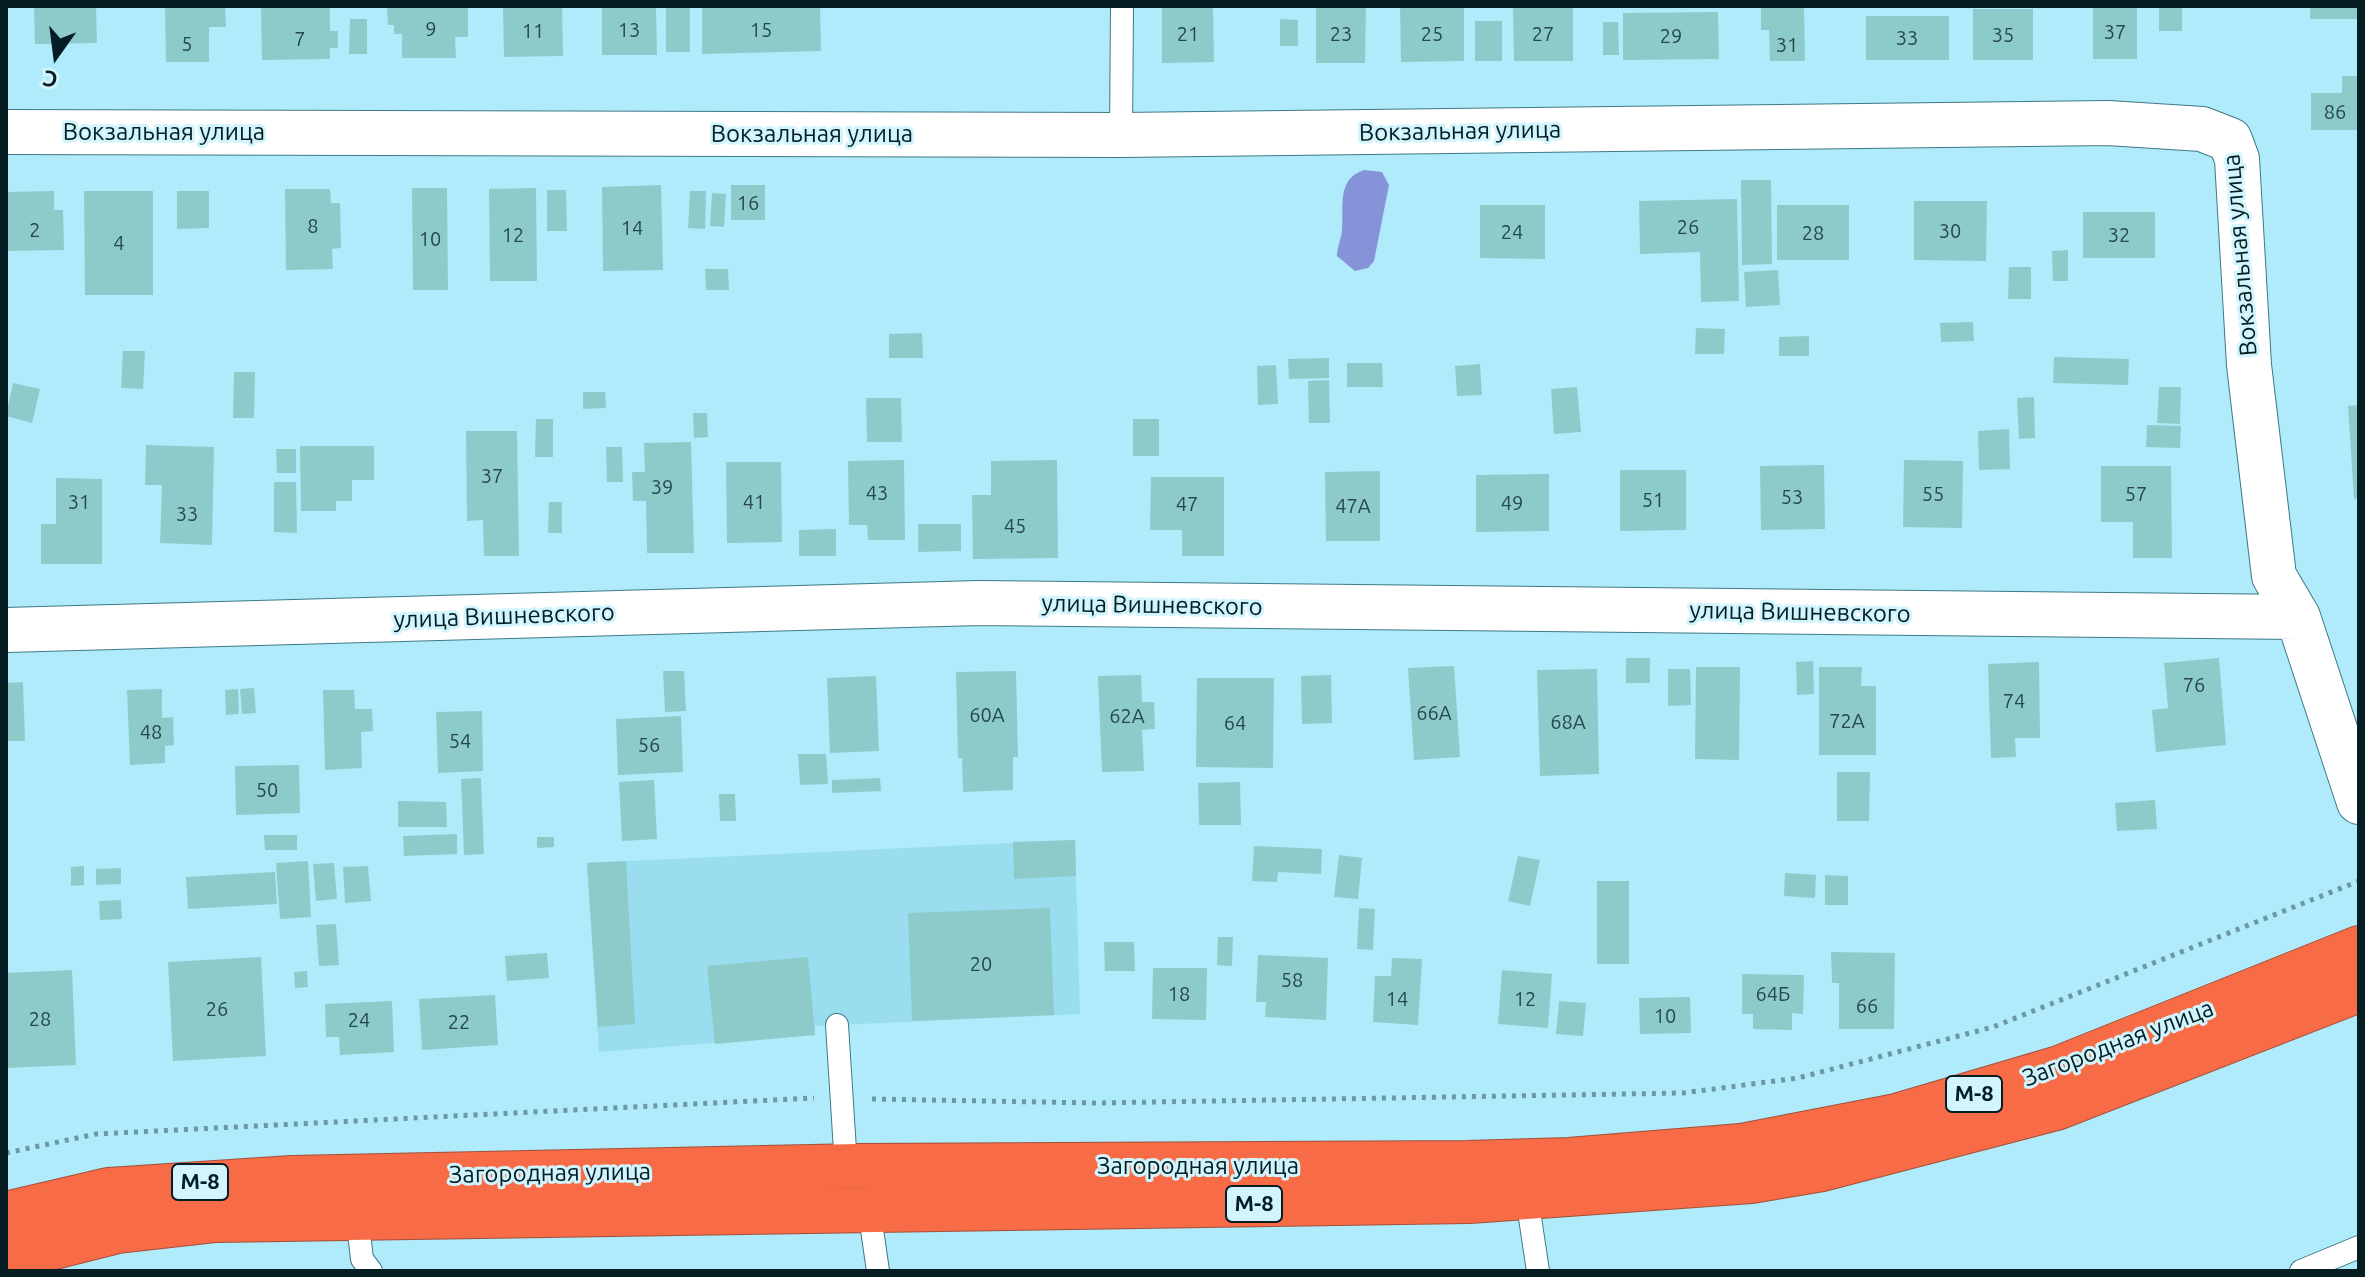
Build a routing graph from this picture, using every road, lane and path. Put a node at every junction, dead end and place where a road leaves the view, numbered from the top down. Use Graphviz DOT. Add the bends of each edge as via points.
graph roads {
  1 [pos="1122,6"];
  2 [pos="6,132"];
  3 [pos="1121,135"];
  4 [pos="2298,617"];
  5 [pos="6,630"];
  6 [pos="2359,799"];
  7 [pos="2359,881"];
  8 [pos="2359,948"];
  9 [pos="2359,990"];
  10 [pos="837,1025"];
  11 [pos="842,1099"];
  12 [pos="6,1153"];
  13 [pos="846,1166"];
  14 [pos="1527,1198"];
  15 [pos="869,1209"];
  16 [pos="6,1214"];
  17 [pos="357,1216"];
  18 [pos="2359,1247"];
  19 [pos="6,1259"];
  20 [pos="371,1271"];
  21 [pos="878,1271"];
  22 [pos="1538,1271"];
  23 [pos="2301,1271"];
  1 -- 3 [label="lane"];
  2 -- 3 [label="street, Вокзальная улица"];
  3 -- 4 [label="street, Вокзальная улица" via="2108,123 2202,129 2230,140 2237,159 2249,365 2274,576"];
  4 -- 5 [label="street, улица Вишневского" via="979,603"];
  4 -- 6 [label="street, Вокзальная улица"];
  7 -- 11 [label="path" via="1993,1027 1748,1086 1683,1093 1095,1103"];
  8 -- 13 [label="highway, Загородная улица / М-8" via="2029,1078 1896,1116 1741,1146 1467,1163"];
  9 -- 14 [label="highway, Загородная улица / М-8" via="2070,1103 1945,1139 1751,1181"];
  10 -- 11 [label="lane"];
  11 -- 12 [label="path" via="96,1134"];
  11 -- 13 [label="lane"];
  13 -- 16 [label="highway, Загородная улица / М-8" via="185,1183 109,1190"];
  14 -- 15 [label="highway, Загородная улица / М-8"];
  14 -- 22 [label="lane"];
  15 -- 17 [label="highway, Загородная улица / М-8"];
  15 -- 21 [label="lane"];
  17 -- 19 [label="highway, Загородная улица / М-8" via="151,1226"];
  17 -- 20 [label="lane" via="362,1259"];
  18 -- 23 [label="lane"];
}
